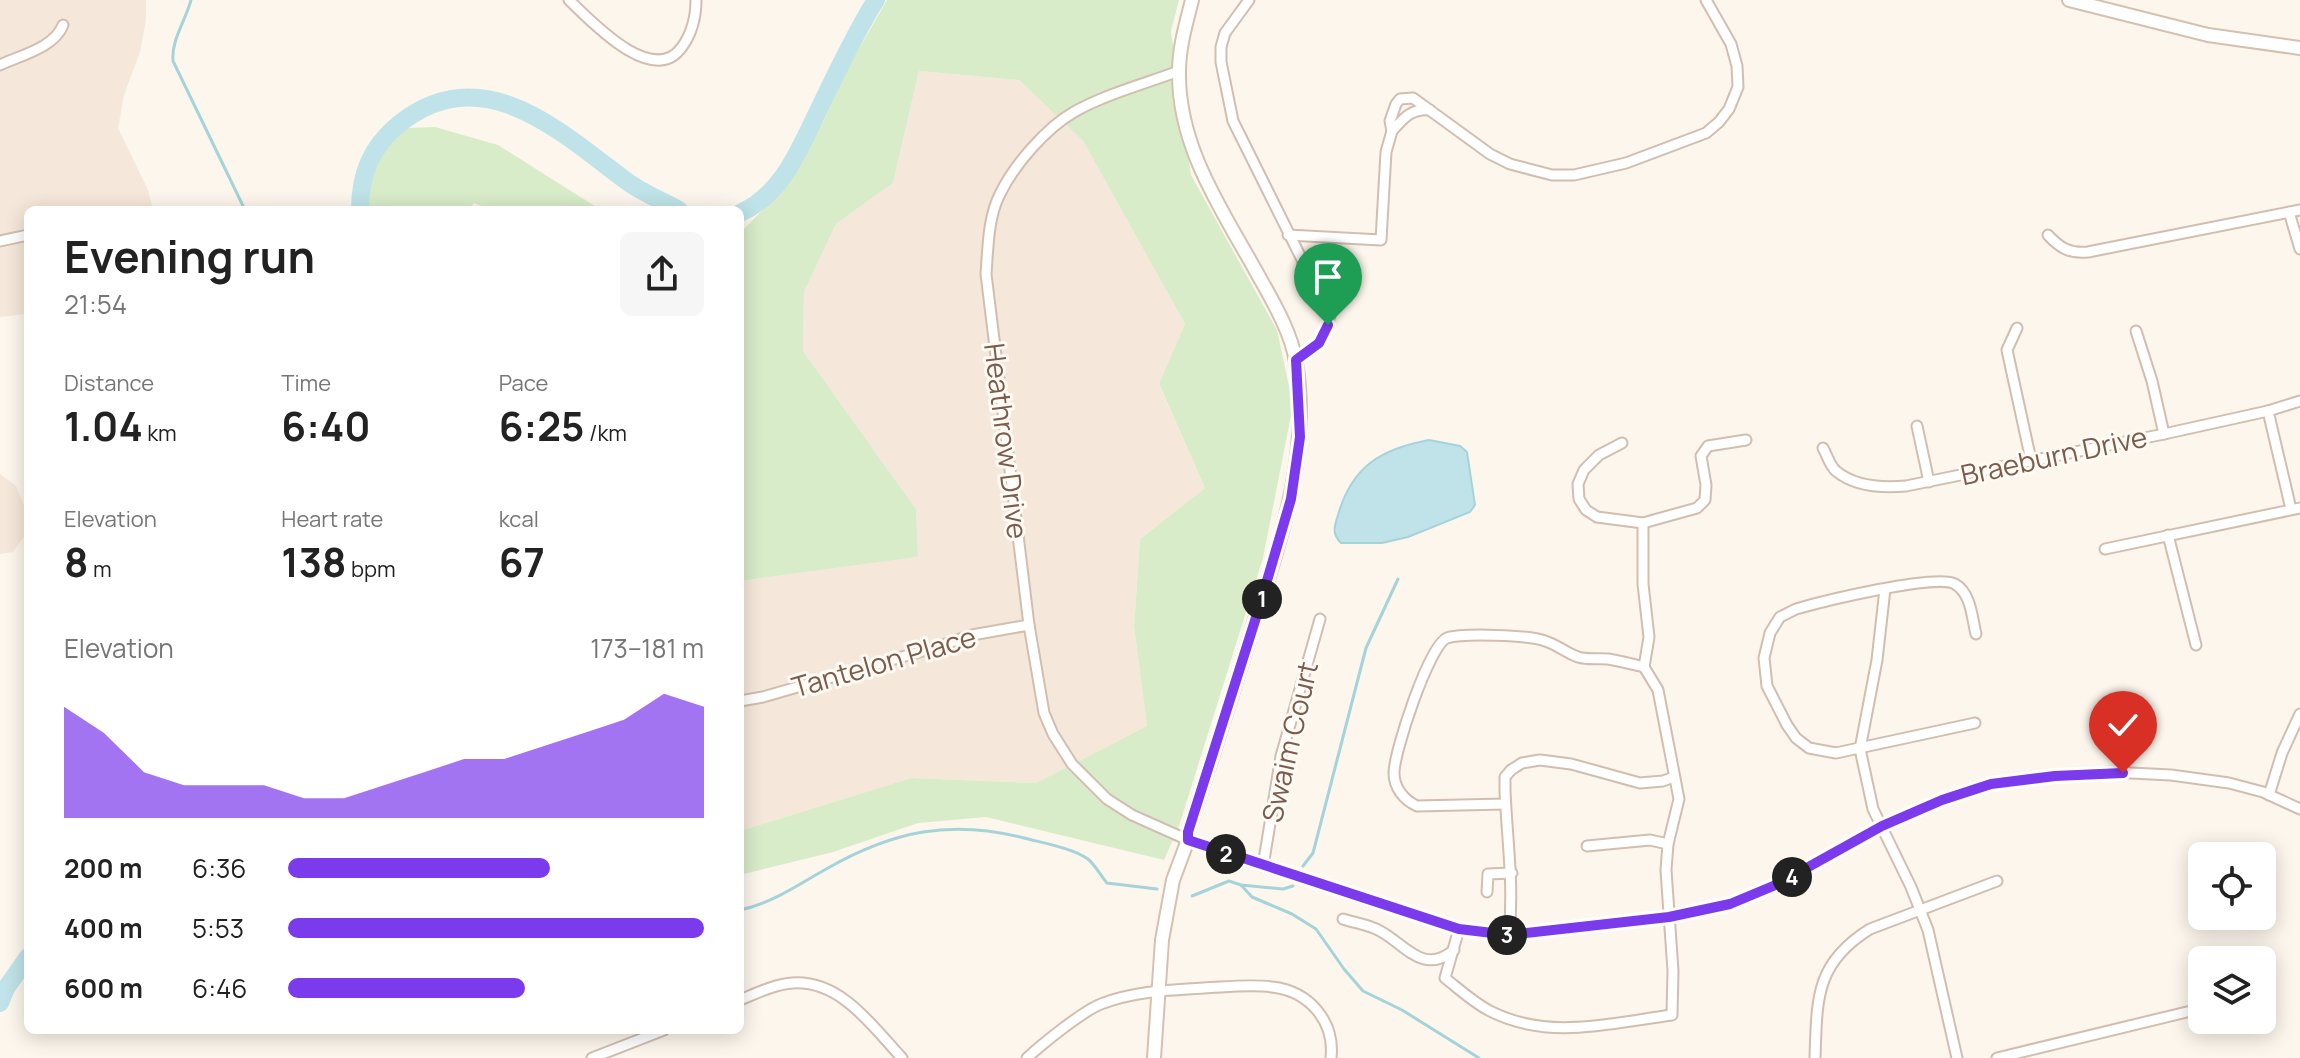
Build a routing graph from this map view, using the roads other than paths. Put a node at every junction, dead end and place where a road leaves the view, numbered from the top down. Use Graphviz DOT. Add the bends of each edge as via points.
graph roads {
  1 [pos="569,0"];
  2 [pos="696,0"];
  3 [pos="1192,0"];
  4 [pos="1249,0"];
  5 [pos="1706,0"];
  6 [pos="2069,0"];
  7 [pos="63,25"];
  8 [pos="2300,48"];
  9 [pos="0,65"];
  10 [pos="1179,71"];
  11 [pos="1433,111"];
  12 [pos="1392,131"];
  13 [pos="2300,210"];
  14 [pos="2289,212"];
  15 [pos="1288,235"];
  16 [pos="2048,235"];
  17 [pos="24,236"];
  18 [pos="0,241"];
  19 [pos="2300,249"];
  20 [pos="1338,263"];
  21 [pos="1330,316"];
  22 [pos="2017,328"];
  23 [pos="2136,331"];
  24 [pos="1296,360"];
  25 [pos="2300,401"];
  26 [pos="2268,411"];
  27 [pos="1917,426"];
  28 [pos="2164,434"];
  29 [pos="1746,440"];
  30 [pos="1622,443"];
  31 [pos="1823,448"];
  32 [pos="2031,460"];
  33 [pos="1929,482"];
  34 [pos="2296,508"];
  35 [pos="1643,523"];
  36 [pos="2168,535"];
  37 [pos="2105,549"];
  38 [pos="1885,589"];
  39 [pos="1320,619"];
  40 [pos="1029,625"];
  41 [pos="1976,634"];
  42 [pos="2196,645"];
  43 [pos="1644,667"];
  44 [pos="744,700"];
  45 [pos="2300,714"];
  46 [pos="1975,723"];
  47 [pos="1860,749"];
  48 [pos="1674,777"];
  49 [pos="2269,795"];
  50 [pos="1505,804"];
  51 [pos="2300,809"];
  52 [pos="1882,826"];
  53 [pos="1188,840"];
  54 [pos="1668,844"];
  55 [pos="1587,846"];
  56 [pos="1263,866"];
  57 [pos="1512,873"];
  58 [pos="1997,881"];
  59 [pos="1487,892"];
  60 [pos="1920,910"];
  61 [pos="1669,917"];
  62 [pos="1343,919"];
  63 [pos="1459,929"];
  64 [pos="1509,935"];
  65 [pos="1454,950"];
  66 [pos="1157,991"];
  67 [pos="744,998"];
  68 [pos="2188,1012"];
  69 [pos="654,1034"];
  70 [pos="592,1058"];
  71 [pos="902,1058"];
  72 [pos="1027,1058"];
  73 [pos="1154,1058"];
  74 [pos="1331,1058"];
  75 [pos="1815,1058"];
  76 [pos="1957,1058"];
  77 [pos="1997,1058"];
  1 -- 2 [label="street" via="613,40 657,60 671,58 683,46"];
  3 -- 10 [label="main road"];
  4 -- 15 [label="street" via="1225,33 1221,62 1233,121"];
  5 -- 11 [label="street" via="1731,44 1738,87 1729,109 1706,133 1626,163 1552,175 1490,154"];
  6 -- 8 [label="main road" via="2208,35"];
  7 -- 9 [label="street" via="53,41"];
  10 -- 24 [label="main road" via="1184,122 1194,155 1264,285"];
  10 -- 40 [label="street, Heathrow Drive" via="1073,113 1018,164 998,196 986,274"];
  11 -- 12 [label="street" via="1410,114"];
  11 -- 12 [label="street" via="1413,98 1400,99 1390,121"];
  12 -- 15 [label="street" via="1381,240"];
  13 -- 14 [label="street"];
  14 -- 16 [label="street" via="2078,253 2058,246"];
  14 -- 19 [label="street"];
  15 -- 21 [label="street"];
  17 -- 18 [label="street"];
  20 -- 21 [label="street"];
  21 -- 24 [label="street" via="1319,343"];
  22 -- 32 [label="street" via="2007,350"];
  23 -- 28 [label="street"];
  24 -- 53 [label="main road" via="1300,437 1291,499"];
  25 -- 26 [label="street, Braeburn Drive"];
  26 -- 28 [label="street, Braeburn Drive"];
  26 -- 34 [label="street"];
  27 -- 33 [label="street"];
  28 -- 32 [label="street, Braeburn Drive"];
  29 -- 35 [label="street" via="1708,446 1701,456 1705,500 1697,508"];
  30 -- 35 [label="street" via="1584,470 1579,499 1597,517"];
  31 -- 33 [label="street, Braeburn Drive" via="1833,469 1854,481 1882,488"];
  32 -- 33 [label="street, Braeburn Drive"];
  34 -- 36 [label="street"];
  35 -- 43 [label="street" via="1649,637"];
  36 -- 37 [label="street"];
  36 -- 42 [label="street"];
  38 -- 41 [label="street" via="1956,584 1966,596"];
  38 -- 47 [label="street"];
  38 -- 47 [label="street" via="1804,606 1780,617 1764,658 1767,686 1796,738 1809,748 1836,753"];
  39 -- 56 [label="street, Swaim Court" via="1281,756"];
  40 -- 44 [label="street, Tantelon Place" via="972,635"];
  40 -- 53 [label="street, Heathrow Drive" via="1044,713 1072,764 1107,799"];
  43 -- 48 [label="street" via="1658,690"];
  43 -- 50 [label="street" via="1576,656 1539,639 1477,636 1442,641 1429,660 1404,732 1394,770 1399,792 1417,806"];
  45 -- 49 [label="street"];
  46 -- 47 [label="street"];
  47 -- 52 [label="street"];
  48 -- 50 [label="street" via="1640,783 1558,761 1527,762 1505,777"];
  48 -- 54 [label="street" via="1679,799"];
  49 -- 51 [label="street, Heathrow Drive"];
  49 -- 52 [label="street, Heathrow Drive" via="2171,775 2055,776 1991,784"];
  50 -- 57 [label="street"];
  52 -- 60 [label="street"];
  52 -- 61 [label="street, Heathrow Drive" via="1778,884 1730,904"];
  53 -- 56 [label="street, Heathrow Drive"];
  53 -- 66 [label="main road" via="1173,880"];
  54 -- 55 [label="street" via="1650,840"];
  54 -- 61 [label="street"];
  56 -- 63 [label="street, Heathrow Drive"];
  57 -- 59 [label="street" via="1488,874"];
  57 -- 64 [label="street"];
  58 -- 60 [label="street"];
  60 -- 75 [label="street" via="1870,929 1839,953 1819,990"];
  60 -- 76 [label="street"];
  61 -- 64 [label="street, Heathrow Drive"];
  61 -- 65 [label="street" via="1672,1015 1567,1029 1517,1023 1486,1009 1445,978"];
  62 -- 65 [label="street" via="1380,930 1427,960"];
  63 -- 64 [label="street, Heathrow Drive"];
  63 -- 65 [label="street"];
  66 -- 72 [label="street" via="1099,1004"];
  66 -- 73 [label="main road"];
  66 -- 74 [label="street" via="1248,986 1289,991 1314,1006 1327,1023"];
  67 -- 71 [label="street" via="794,983 833,990"];
  68 -- 77 [label="street"];
  69 -- 70 [label="street"];
}
